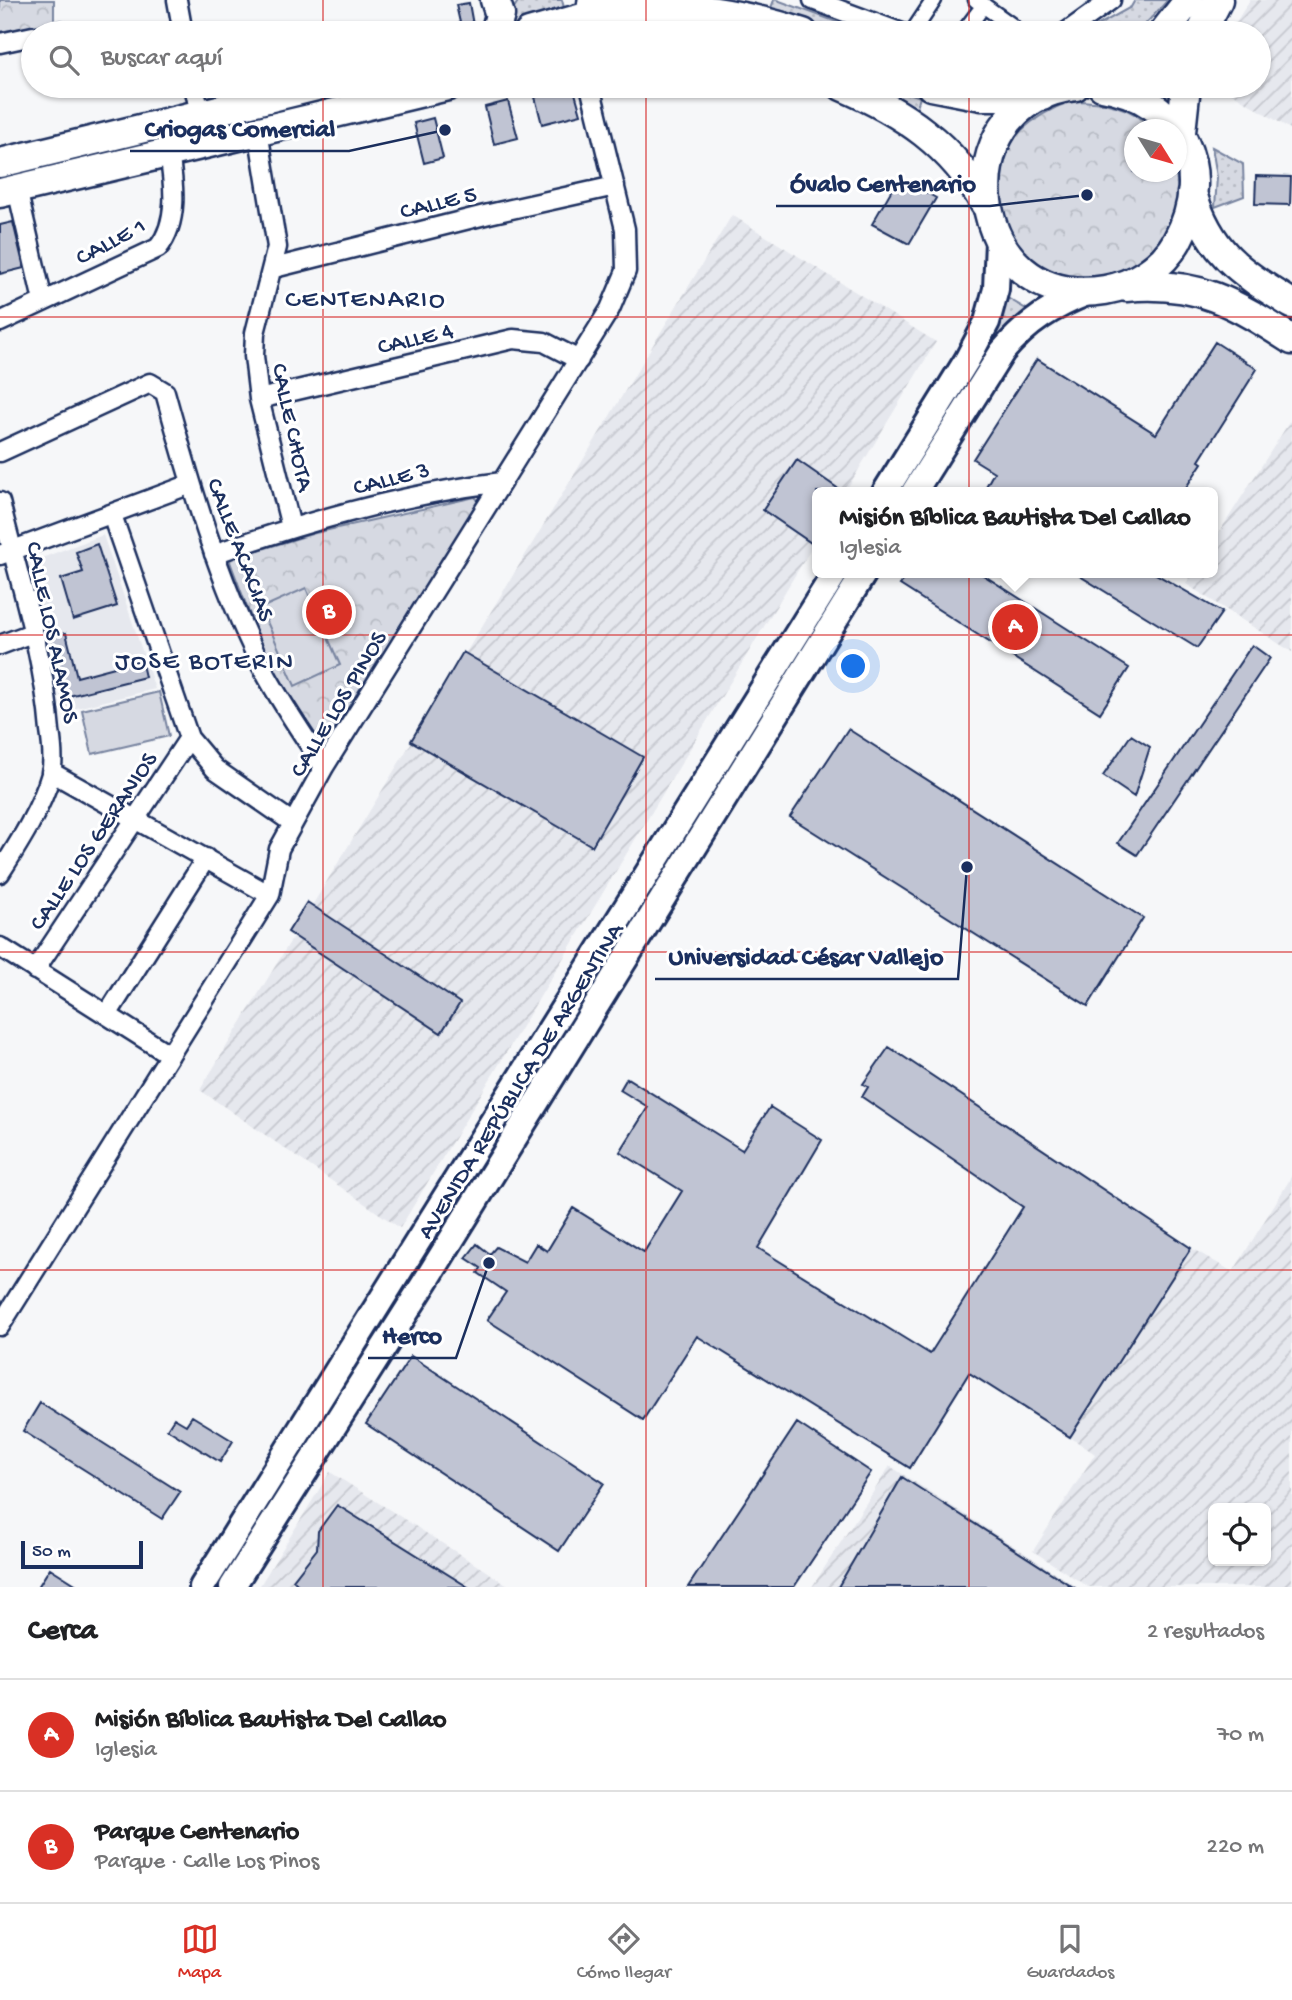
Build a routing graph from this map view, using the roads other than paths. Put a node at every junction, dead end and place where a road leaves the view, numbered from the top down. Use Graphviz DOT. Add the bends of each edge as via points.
graph roads {
  1 [pos="495,0"];
  2 [pos="934,0"];
  3 [pos="1189,0"];
  4 [pos="1218,0"];
  5 [pos="181,1"];
  6 [pos="1109,1"];
  7 [pos="826,2"];
  8 [pos="980,3"];
  9 [pos="588,17"];
  10 [pos="182,21"];
  11 [pos="498,21"];
  12 [pos="751,21"];
  13 [pos="873,21"];
  14 [pos="920,21"];
  15 [pos="970,21"];
  16 [pos="1007,21"];
  17 [pos="1082,21"];
  18 [pos="1172,21"];
  19 [pos="1207,21"];
  20 [pos="21,39"];
  21 [pos="0,43"];
  22 [pos="197,98"];
  23 [pos="267,98"];
  24 [pos="391,98"];
  25 [pos="593,98"];
  26 [pos="867,98"];
  27 [pos="1039,98"];
  28 [pos="1136,98"];
  29 [pos="1185,98"];
  30 [pos="200,114"];
  31 [pos="1169,119"];
  32 [pos="1182,119"];
  33 [pos="258,131"];
  34 [pos="1187,152"];
  35 [pos="169,153"];
  36 [pos="0,163"];
  37 [pos="615,186"];
  38 [pos="8,191"];
  39 [pos="1192,193"];
  40 [pos="985,205"];
  41 [pos="998,241"];
  42 [pos="274,268"];
  43 [pos="1120,287"];
  44 [pos="1089,292"];
  45 [pos="43,301"];
  46 [pos="1292,304"];
  47 [pos="0,322"];
  48 [pos="1292,340"];
  49 [pos="579,360"];
  50 [pos="259,399"];
  51 [pos="955,402"];
  52 [pos="0,453"];
  53 [pos="502,482"];
  54 [pos="191,484"];
  55 [pos="889,487"];
  56 [pos="916,487"];
  57 [pos="0,502"];
  58 [pos="112,515"];
  59 [pos="290,527"];
  60 [pos="6,553"];
  61 [pos="214,554"];
  62 [pos="833,578"];
  63 [pos="860,578"];
  64 [pos="32,633"];
  65 [pos="0,645"];
  66 [pos="794,661"];
  67 [pos="189,738"];
  68 [pos="324,767"];
  69 [pos="51,772"];
  70 [pos="136,818"];
  71 [pos="293,823"];
  72 [pos="206,858"];
  73 [pos="0,873"];
  74 [pos="270,895"];
  75 [pos="0,947"];
  76 [pos="35,970"];
  77 [pos="107,1015"];
  78 [pos="170,1055"];
  79 [pos="1,1320"];
  80 [pos="202,1587"];
  81 [pos="232,1587"];
  1 -- 11 [label="main road"];
  2 -- 14 [label="street"];
  3 -- 18 [label="main road"];
  4 -- 19 [label="main road"];
  5 -- 10 [label="street"];
  6 -- 17 [label="street"];
  7 -- 13 [label="street"];
  8 -- 15 [label="street"];
  8 -- 16 [label="street"];
  9 -- 12 [label="main road" via="635,8 703,10"];
  20 -- 21 [label="street"];
  22 -- 30 [label="street"];
  23 -- 30 [label="main road"];
  24 -- 33 [label="main road"];
  25 -- 37 [label="street, CALLE LOS PINOS"];
  26 -- 40 [label="main road" via="935,138 964,170"];
  27 -- 40 [label="main road" via="1017,113 999,136 989,158"];
  28 -- 31 [label="main road"];
  29 -- 32 [label="main road"];
  30 -- 36 [label="main road"];
  33 -- 35 [label="main road"];
  33 -- 42 [label="street, CALLE CHOTA" via="276,224"];
  34 -- 39 [label="main road"];
  35 -- 38 [label="main road"];
  35 -- 45 [label="street, CALLE 1" via="172,215 166,239 158,248"];
  37 -- 42 [label="street, CALLE 5"];
  37 -- 49 [label="street, CALLE LOS PINOS" via="625,229 626,271 610,309"];
  38 -- 45 [label="street"];
  39 -- 43 [label="main road" via="1174,245 1150,270"];
  39 -- 46 [label="main road" via="1201,222 1222,253 1240,271"];
  40 -- 41 [label="main road"];
  41 -- 44 [label="main road" via="1030,275 1068,291"];
  41 -- 51 [label="main road" via="996,289"];
  42 -- 50 [label="street, CALLE CHOTA" via="256,333"];
  43 -- 44 [label="main road"];
  43 -- 48 [label="main road" via="1174,285 1213,295"];
  44 -- 51 [label="main road" via="1056,305 1019,332"];
  45 -- 47 [label="street, CALLE 1"];
  49 -- 50 [label="street, CALLE 4" via="544,342 513,339"];
  49 -- 53 [label="street, CALLE LOS PINOS"];
  50 -- 59 [label="street, CALLE CHOTA"];
  51 -- 55 [label="main road"];
  51 -- 56 [label="main road"];
  52 -- 54 [label="street, CALLE ACACIAS" via="150,383 165,392"];
  53 -- 59 [label="street, CALLE 3" via="447,489"];
  53 -- 68 [label="street, CALLE LOS PINOS"];
  54 -- 58 [label="street"];
  54 -- 61 [label="street, CALLE ACACIAS"];
  57 -- 60 [label="street, CALLE LOS ALAMOS"];
  58 -- 60 [label="street"];
  58 -- 67 [label="street"];
  59 -- 61 [label="street, CALLE 3"];
  60 -- 64 [label="street, CALLE LOS ALAMOS"];
  61 -- 68 [label="street, CALLE ACACIAS" via="263,668"];
  62 -- 66 [label="main road, AVENIDA REPÚBLICA DE ARGENTINA"];
  63 -- 66 [label="main road, AVENIDA REPÚBLICA DE ARGENTINA"];
  64 -- 65 [label="street"];
  64 -- 69 [label="street, CALLE LOS ALAMOS" via="48,709"];
  66 -- 80 [label="main road, AVENIDA REPÚBLICA DE ARGENTINA"];
  66 -- 81 [label="main road, AVENIDA REPÚBLICA DE ARGENTINA" via="429,1276"];
  67 -- 70 [label="street, CALLE LOS GERANIOS"];
  67 -- 71 [label="street" via="215,769"];
  68 -- 71 [label="street, CALLE LOS PINOS"];
  69 -- 70 [label="street"];
  69 -- 73 [label="street"];
  70 -- 72 [label="street"];
  70 -- 76 [label="street, CALLE LOS GERANIOS"];
  71 -- 74 [label="street, CALLE LOS PINOS" via="279,849"];
  72 -- 74 [label="street"];
  72 -- 77 [label="street"];
  74 -- 78 [label="street, CALLE LOS PINOS"];
  75 -- 76 [label="street"];
  76 -- 77 [label="street"];
  77 -- 78 [label="street"];
  78 -- 79 [label="street, CALLE LOS PINOS"];
}
